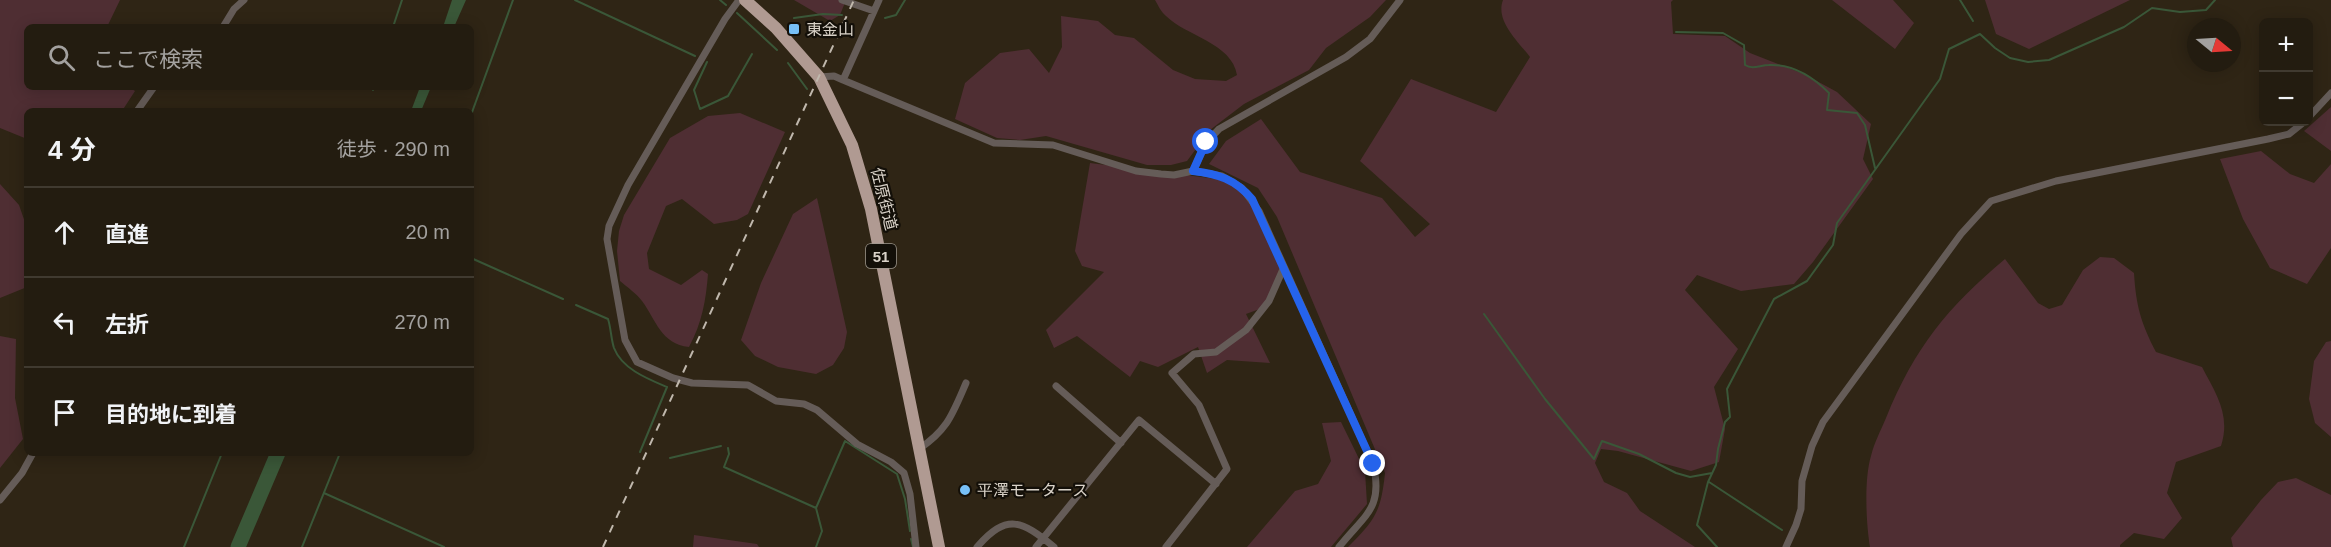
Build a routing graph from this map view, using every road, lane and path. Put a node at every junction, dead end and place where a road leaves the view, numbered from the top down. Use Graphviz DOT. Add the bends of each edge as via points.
graph roads {
  1 [pos="244,0"];
  2 [pos="739,0"];
  3 [pos="745,0"];
  4 [pos="842,0"];
  5 [pos="879,0"];
  6 [pos="1400,0"];
  7 [pos="874,11"];
  8 [pos="226,24"];
  9 [pos="819,77"];
  10 [pos="843,80"];
  11 [pos="152,90"];
  12 [pos="2331,93"];
  13 [pos="139,108"];
  14 [pos="2313,113"];
  15 [pos="2299,126"];
  16 [pos="1193,171"];
  17 [pos="1284,267"];
  18 [pos="966,383"];
  19 [pos="1056,386"];
  20 [pos="1120,443"];
  21 [pos="919,449"];
  22 [pos="31,456"];
  23 [pos="1216,484"];
  24 [pos="0,500"];
  25 [pos="1043,538"];
  26 [pos="916,547"];
  27 [pos="939,547"];
  28 [pos="977,547"];
  29 [pos="1036,547"];
  30 [pos="1054,547"];
  31 [pos="1166,547"];
  32 [pos="1339,547"];
  33 [pos="1786,547"];
  1 -- 8 [label="street"];
  2 -- 26 [label="street" via="628,185 609,226 607,239 625,340 636,362 663,375 692,383 748,385 776,401 810,406 857,444 898,466 909,486"];
  3 -- 9 [label="highway, 佐原街道 / 51"];
  4 -- 7 [label="street"];
  5 -- 7 [label="street"];
  6 -- 16 [label="street" via="1370,39 1352,53 1219,129 1206,142"];
  7 -- 10 [label="street"];
  9 -- 10 [label="street"];
  9 -- 21 [label="highway, 佐原街道 / 51" via="852,145 871,209"];
  10 -- 16 [label="street" via="994,143 1053,145 1119,166 1161,174"];
  11 -- 13 [label="street"];
  12 -- 14 [label="street"];
  15 -- 33 [label="street" via="2289,134 2056,181 1991,201 1961,234 1823,422 1802,481 1797,525"];
  16 -- 17 [label="street" via="1222,176 1242,188 1259,211"];
  17 -- 23 [label="street" via="1269,301 1246,330 1216,352 1194,354 1172,373 1199,405 1227,469"];
  17 -- 32 [label="street" via="1377,478 1371,510"];
  18 -- 21 [label="street" via="948,423"];
  19 -- 20 [label="street"];
  20 -- 23 [label="street" via="1139,420"];
  20 -- 25 [label="street"];
  21 -- 27 [label="highway, 佐原街道 / 51"];
  22 -- 24 [label="street"];
  23 -- 31 [label="street"];
  25 -- 28 [label="street" via="1031,529 1010,524 990,532"];
  25 -- 29 [label="street"];
  25 -- 30 [label="street"];
}
